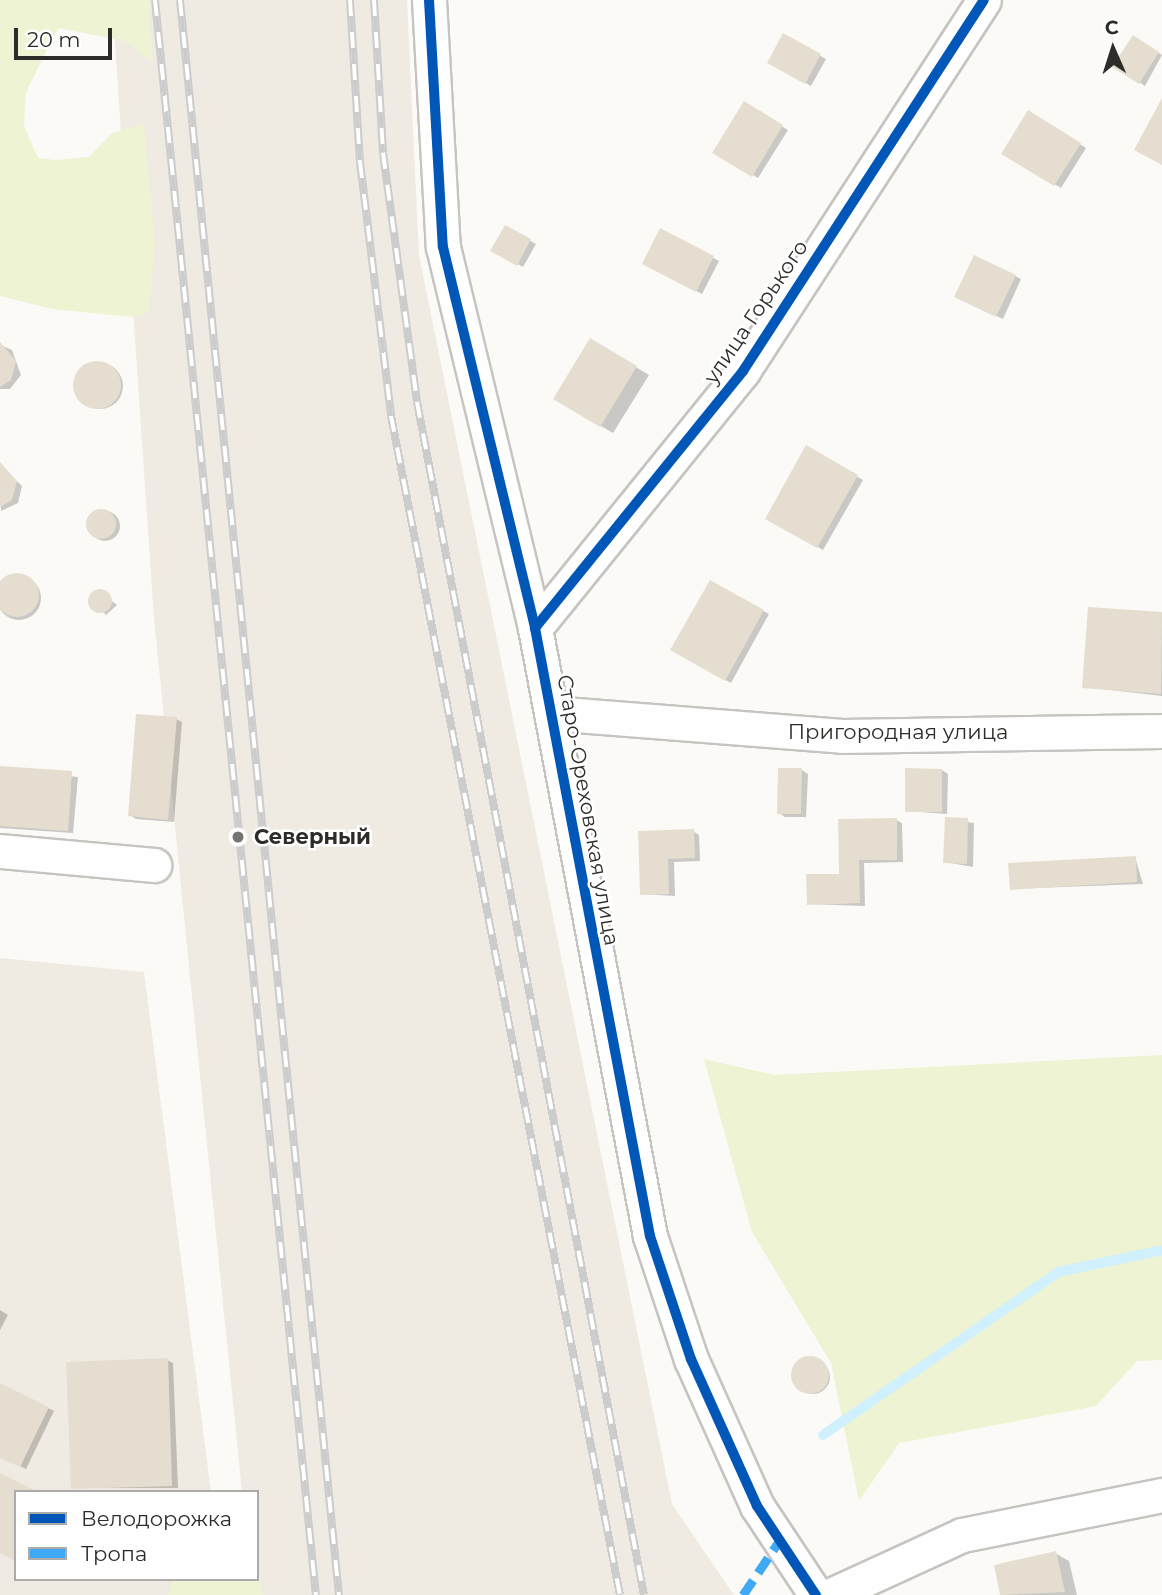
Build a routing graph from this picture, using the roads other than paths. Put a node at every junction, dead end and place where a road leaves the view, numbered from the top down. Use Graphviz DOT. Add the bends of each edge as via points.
graph roads {
  1 [pos="429,0"];
  2 [pos="984,0"];
  3 [pos="535,628"];
  4 [pos="551,713"];
  5 [pos="1162,731"];
  6 [pos="0,851"];
  7 [pos="154,865"];
  8 [pos="1162,1495"];
  9 [pos="816,1595"];
  10 [pos="831,1595"];
  1 -- 3 [label="street, Старо-Ореховская улица" via="443,247"];
  2 -- 3 [label="street, улица Горького" via="743,371"];
  3 -- 4 [label="street, Старо-Ореховская улица"];
  4 -- 5 [label="street, Пригородная улица" via="842,736"];
  4 -- 9 [label="street, Старо-Ореховская улица" via="650,1236 691,1359 757,1506"];
  6 -- 7 [label="street"];
  8 -- 10 [label="street" via="962,1535"];
}
